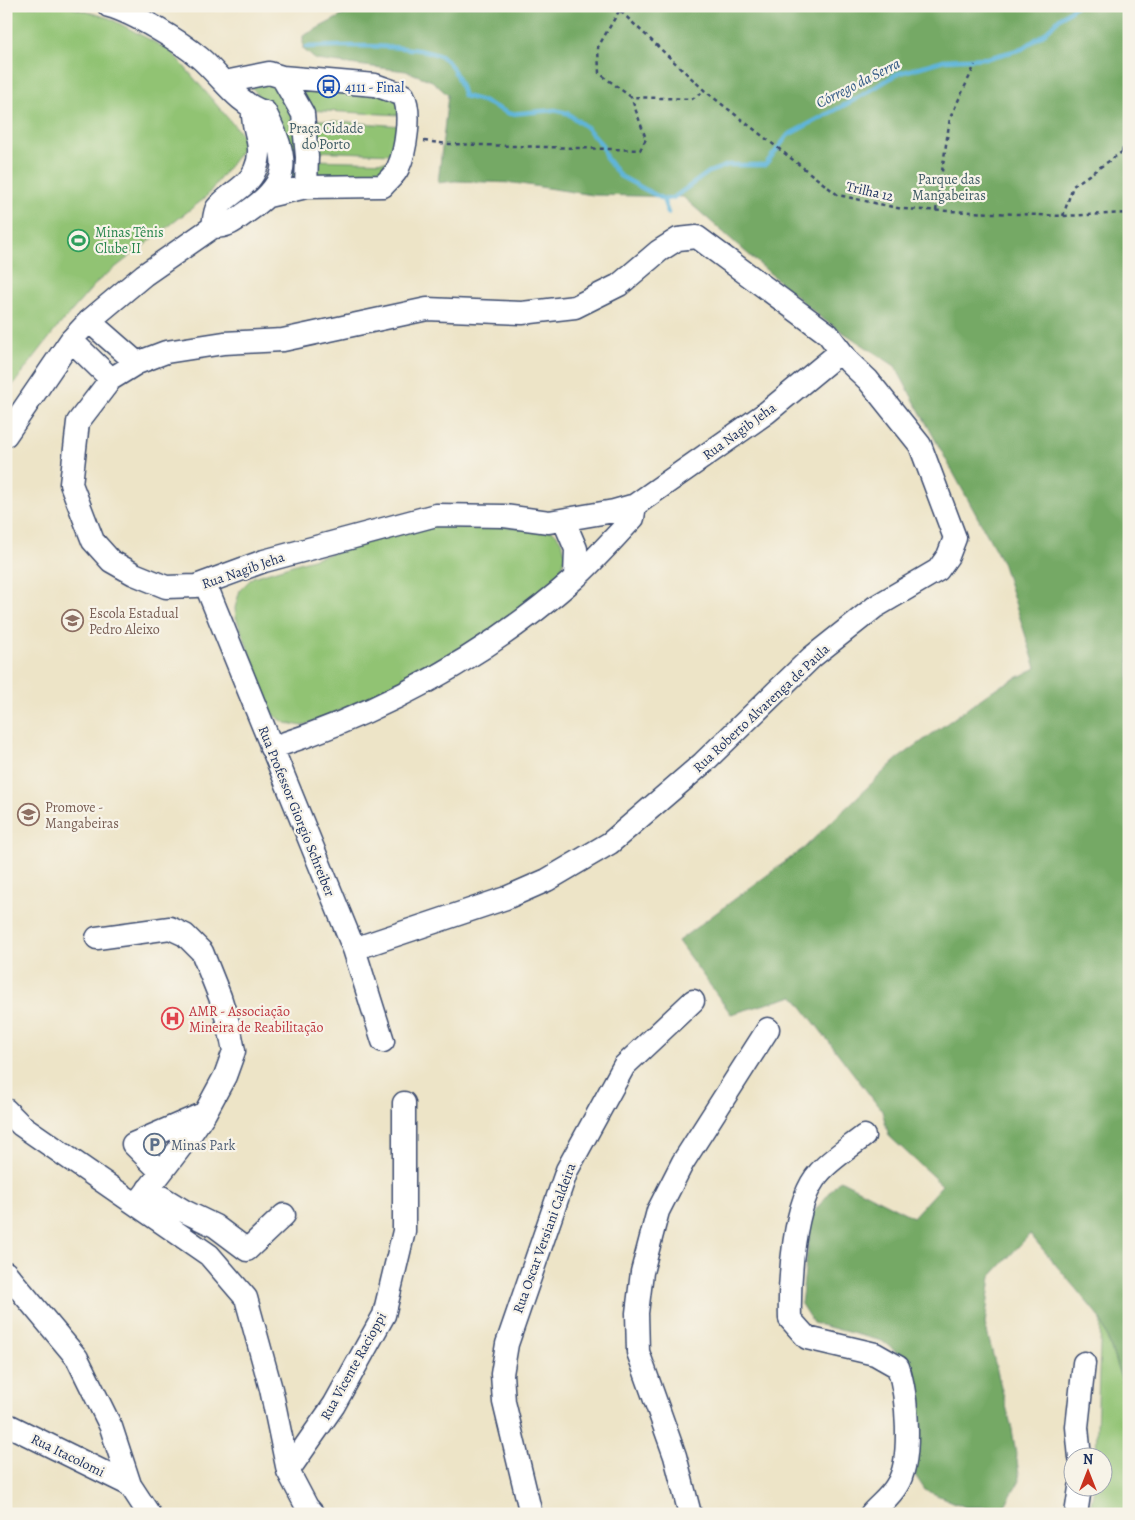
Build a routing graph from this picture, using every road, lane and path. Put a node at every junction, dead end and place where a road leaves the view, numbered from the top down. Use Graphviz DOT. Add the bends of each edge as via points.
graph roads {
  1 [pos="615,6"];
  2 [pos="113,7"];
  3 [pos="619,11"];
  4 [pos="975,65"];
  5 [pos="282,77"];
  6 [pos="225,82"];
  7 [pos="705,91"];
  8 [pos="631,97"];
  9 [pos="253,110"];
  10 [pos="1129,127"];
  11 [pos="406,139"];
  12 [pos="1122,152"];
  13 [pos="1129,153"];
  14 [pos="306,186"];
  15 [pos="268,196"];
  16 [pos="936,211"];
  17 [pos="1129,212"];
  18 [pos="1063,216"];
  19 [pos="213,227"];
  20 [pos="89,321"];
  21 [pos="71,340"];
  22 [pos="840,352"];
  23 [pos="137,362"];
  24 [pos="111,379"];
  25 [pos="6,435"];
  26 [pos="635,505"];
  27 [pos="564,521"];
  28 [pos="575,578"];
  29 [pos="205,583"];
  30 [pos="271,748"];
  31 [pos="97,938"];
  32 [pos="354,948"];
  33 [pos="693,1001"];
  34 [pos="768,1029"];
  35 [pos="383,1041"];
  36 [pos="404,1103"];
  37 [pos="6,1110"];
  38 [pos="205,1113"];
  39 [pos="864,1136"];
  40 [pos="149,1188"];
  41 [pos="284,1215"];
  42 [pos="6,1273"];
  43 [pos="1084,1363"];
  44 [pos="6,1424"];
  45 [pos="1079,1448"];
  46 [pos="288,1471"];
  47 [pos="130,1485"];
  48 [pos="1078,1498"];
  49 [pos="149,1514"];
  50 [pos="313,1514"];
  51 [pos="531,1514"];
  52 [pos="690,1514"];
  53 [pos="871,1514"];
  54 [pos="1076,1514"];
  1 -- 3 [label="path, Trilha 12"];
  2 -- 6 [label="street" via="173,39 200,58"];
  3 -- 7 [label="path, Trilha 12"];
  3 -- 8 [label="path" via="598,47 599,73"];
  4 -- 16 [label="path" via="950,118"];
  5 -- 6 [label="street" via="269,73"];
  5 -- 11 [label="street" via="375,85 403,95 407,102"];
  5 -- 14 [label="street" via="303,114 308,157"];
  6 -- 9 [label="street"];
  7 -- 8 [label="path" via="692,99"];
  7 -- 16 [label="path, Trilha 12" via="838,195 902,209"];
  8 -- 11 [label="path" via="646,139 640,150 449,144"];
  9 -- 15 [label="street" via="265,112 282,153 279,180"];
  9 -- 19 [label="street" via="252,120 260,149 255,170 250,179 216,209"];
  10 -- 12 [label="path"];
  11 -- 14 [label="street" via="399,167 383,186"];
  12 -- 13 [label="path"];
  12 -- 18 [label="path" via="1073,186"];
  14 -- 15 [label="street"];
  15 -- 19 [label="street" via="226,227"];
  16 -- 18 [label="path, Trilha 12"];
  17 -- 18 [label="path, Trilha 12"];
  19 -- 20 [label="street" via="144,275"];
  20 -- 21 [label="street"];
  20 -- 23 [label="street"];
  21 -- 24 [label="street"];
  21 -- 25 [label="street"];
  22 -- 23 [label="street, Rua Roberto Alvarenga de Paula" via="828,334 697,237 678,239 619,285 575,306 522,313 427,308 283,340 224,343 166,352"];
  22 -- 26 [label="street, Rua Nagib Jeha" via="766,413"];
  22 -- 32 [label="street, Rua Roberto Alvarenga de Paula" via="868,380 920,445 955,538 938,570 875,607 812,657 703,764 610,843 546,880 506,898"];
  23 -- 24 [label="street, Rua Nagib Jeha"];
  24 -- 29 [label="street, Rua Nagib Jeha" via="78,422 72,484 93,541 111,561 166,588"];
  26 -- 27 [label="street, Rua Nagib Jeha"];
  26 -- 28 [label="street, Rua Nagib Jeha" via="633,518"];
  27 -- 28 [label="street" via="576,549"];
  27 -- 29 [label="street, Rua Nagib Jeha" via="436,515 264,561"];
  28 -- 30 [label="street, Rua Nagib Jeha" via="498,638 421,686 325,731"];
  29 -- 30 [label="street, Rua Professor Giorgio Schreiber"];
  30 -- 32 [label="street, Rua Professor Giorgio Schreiber"];
  31 -- 38 [label="street" via="170,928 186,936 202,952 220,997 234,1051"];
  32 -- 35 [label="street, Rua Professor Giorgio Schreiber"];
  33 -- 51 [label="street, Rua Oscar Versiani Caldeira" via="624,1066 572,1162 507,1344 502,1374 504,1402"];
  34 -- 52 [label="street" via="679,1170 658,1211 642,1272 636,1313 638,1352 675,1456"];
  36 -- 46 [label="street, Rua Vicente Racioppi" via="404,1231 384,1315 334,1406"];
  37 -- 40 [label="street" via="21,1125"];
  38 -- 40 [label="street"];
  38 -- 40 [label="street" via="133,1144"];
  39 -- 53 [label="street" via="818,1174 803,1198 789,1284 790,1319 806,1338 875,1354 898,1367 903,1383 907,1450 898,1485"];
  40 -- 41 [label="street" via="215,1226 247,1250"];
  40 -- 46 [label="street" via="246,1298 271,1389"];
  42 -- 47 [label="street" via="77,1358 111,1427"];
  43 -- 45 [label="street" via="1077,1427"];
  44 -- 47 [label="street, Rua Itacolomi"];
  46 -- 50 [label="street"];
  47 -- 49 [label="street"];
  48 -- 54 [label="street"];
}
